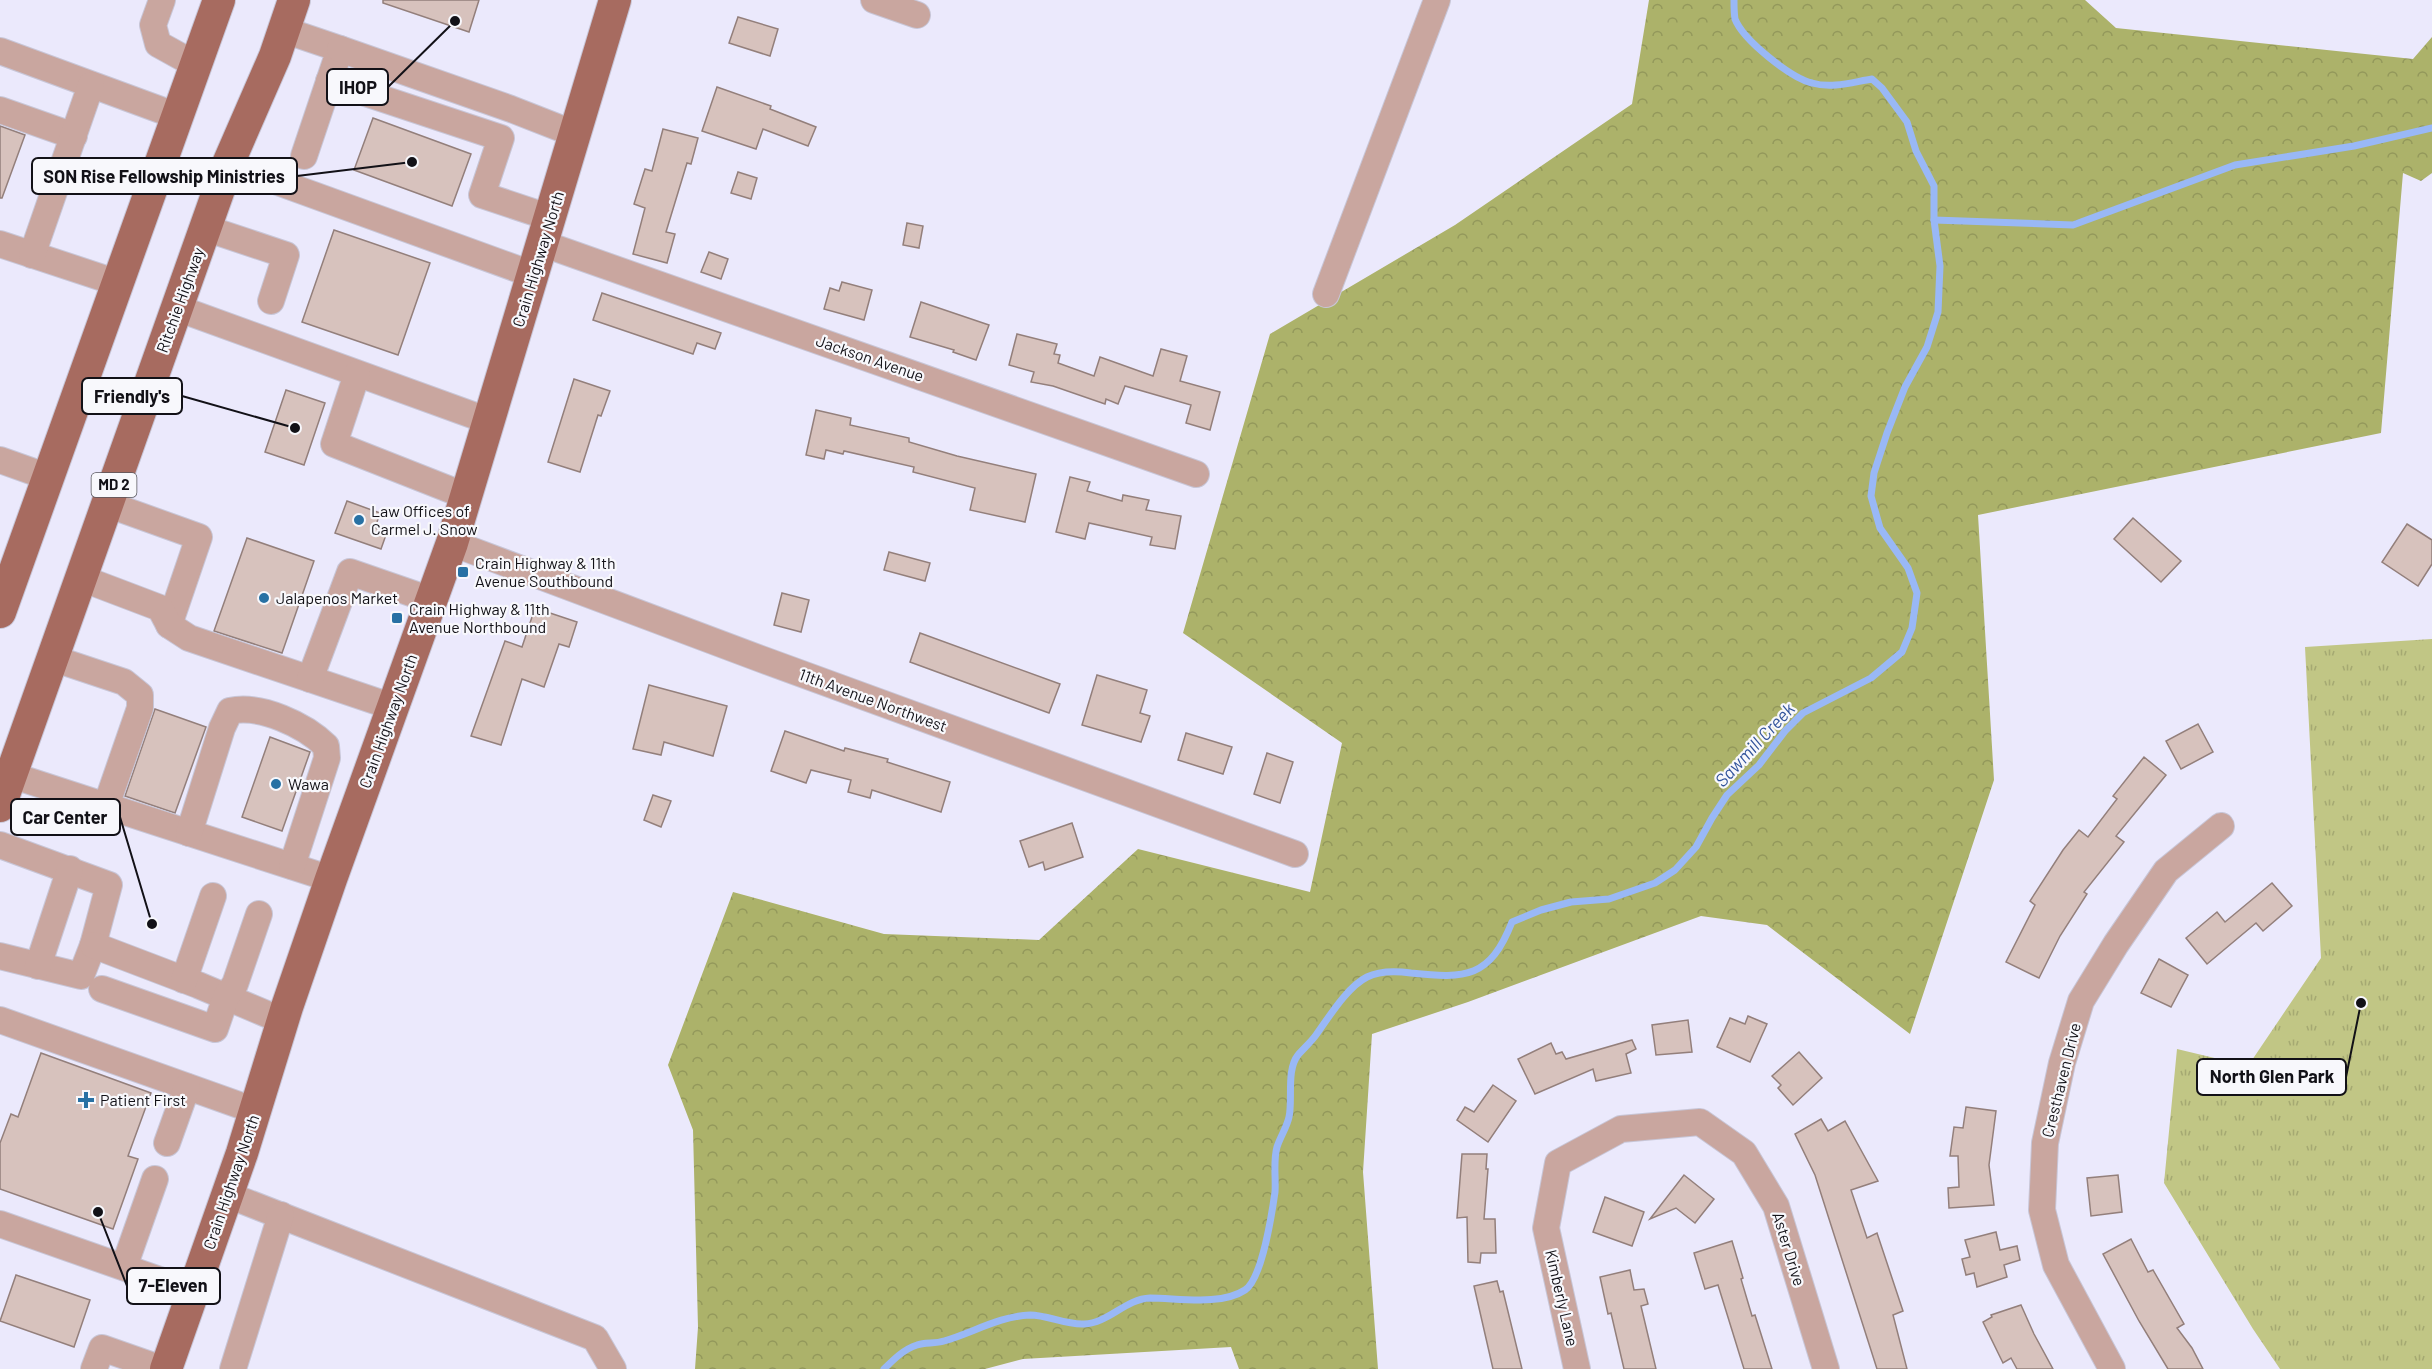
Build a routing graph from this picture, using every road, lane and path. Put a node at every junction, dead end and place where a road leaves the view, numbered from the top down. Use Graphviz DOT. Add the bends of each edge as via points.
graph roads {
  1 [pos="162,0"];
  2 [pos="219,0"];
  3 [pos="294,0"];
  4 [pos="615,0"];
  5 [pos="874,0"];
  6 [pos="1437,0"];
  7 [pos="917,15"];
  8 [pos="284,30"];
  9 [pos="340,49"];
  10 [pos="0,51"];
  11 [pos="195,65"];
  12 [pos="329,81"];
  13 [pos="91,85"];
  14 [pos="511,109"];
  15 [pos="0,110"];
  16 [pos="177,116"];
  17 [pos="575,134"];
  18 [pos="74,136"];
  19 [pos="501,138"];
  20 [pos="304,156"];
  21 [pos="228,164"];
  22 [pos="205,228"];
  23 [pos="547,231"];
  24 [pos="0,244"];
  25 [pos="32,255"];
  26 [pos="534,275"];
  27 [pos="118,283"];
  28 [pos="1326,294"];
  29 [pos="271,301"];
  30 [pos="177,308"];
  31 [pos="357,374"];
  32 [pos="489,422"];
  33 [pos="0,460"];
  34 [pos="1196,474"];
  35 [pos="48,477"];
  36 [pos="466,496"];
  37 [pos="107,504"];
  38 [pos="452,543"];
  39 [pos="81,578"];
  40 [pos="431,600"];
  41 [pos="0,612"];
  42 [pos="170,625"];
  43 [pos="52,658"];
  44 [pos="310,679"];
  45 [pos="393,707"];
  46 [pos="11,775"];
  47 [pos="0,806"];
  48 [pos="106,806"];
  49 [pos="2221,826"];
  50 [pos="189,833"];
  51 [pos="0,845"];
  52 [pos="1295,854"];
  53 [pos="292,866"];
  54 [pos="70,869"];
  55 [pos="331,879"];
  56 [pos="213,896"];
  57 [pos="259,915"];
  58 [pos="93,945"];
  59 [pos="0,956"];
  60 [pos="38,966"];
  61 [pos="184,980"];
  62 [pos="102,989"];
  63 [pos="226,997"];
  64 [pos="283,1022"];
  65 [pos="2,1027"];
  66 [pos="187,1087"];
  67 [pos="256,1111"];
  68 [pos="167,1143"];
  69 [pos="155,1179"];
  70 [pos="228,1195"];
  71 [pos="281,1215"];
  72 [pos="0,1224"];
  73 [pos="1546,1228"];
  74 [pos="124,1267"];
  75 [pos="194,1292"];
  76 [pos="94,1369"];
  77 [pos="164,1369"];
  78 [pos="233,1369"];
  79 [pos="613,1369"];
  80 [pos="1577,1369"];
  81 [pos="1826,1369"];
  82 [pos="2112,1369"];
  1 -- 11 [label="street" via="153,26 158,44"];
  2 -- 11 [label="main road"];
  3 -- 8 [label="main road, Ritchie Highway / MD 2"];
  4 -- 17 [label="main road, Crain Highway North"];
  5 -- 7 [label="street"];
  6 -- 28 [label="street"];
  8 -- 9 [label="street"];
  8 -- 21 [label="main road, Ritchie Highway / MD 2"];
  9 -- 12 [label="street"];
  9 -- 14 [label="street"];
  10 -- 13 [label="street"];
  11 -- 16 [label="main road"];
  12 -- 19 [label="street"];
  12 -- 20 [label="street"];
  13 -- 16 [label="street"];
  13 -- 18 [label="street"];
  14 -- 17 [label="street"];
  14 -- 19 [label="street"];
  15 -- 18 [label="street"];
  16 -- 27 [label="main road"];
  17 -- 23 [label="main road, Crain Highway North"];
  18 -- 25 [label="street"];
  19 -- 23 [label="street, Jackson Avenue" via="482,195"];
  21 -- 22 [label="main road, Ritchie Highway / MD 2"];
  21 -- 26 [label="street"];
  22 -- 29 [label="street" via="286,255"];
  22 -- 30 [label="main road, Ritchie Highway / MD 2"];
  23 -- 26 [label="main road, Crain Highway North"];
  23 -- 34 [label="street, Jackson Avenue"];
  24 -- 25 [label="street"];
  25 -- 27 [label="street"];
  26 -- 32 [label="main road, Crain Highway North"];
  27 -- 35 [label="main road"];
  30 -- 31 [label="street"];
  30 -- 37 [label="main road, Ritchie Highway / MD 2"];
  31 -- 32 [label="street"];
  31 -- 36 [label="street" via="334,444"];
  32 -- 36 [label="main road, Crain Highway North"];
  33 -- 35 [label="street"];
  35 -- 41 [label="main road"];
  36 -- 38 [label="main road, Crain Highway North"];
  37 -- 39 [label="main road, Ritchie Highway / MD 2"];
  37 -- 42 [label="street" via="199,537"];
  38 -- 40 [label="main road, Crain Highway North"];
  38 -- 52 [label="street, 11th Avenue Northwest"];
  39 -- 42 [label="street" via="160,608"];
  39 -- 43 [label="main road, Ritchie Highway / MD 2"];
  40 -- 44 [label="street" via="350,572"];
  40 -- 45 [label="main road, Crain Highway North"];
  42 -- 44 [label="street" via="189,638"];
  43 -- 46 [label="main road, Ritchie Highway / MD 2"];
  43 -- 48 [label="street" via="124,682 140,695 140,708"];
  44 -- 45 [label="street"];
  45 -- 55 [label="main road, Crain Highway North"];
  46 -- 47 [label="main road, Ritchie Highway / MD 2"];
  46 -- 48 [label="street"];
  48 -- 50 [label="street"];
  49 -- 82 [label="street, Cresthaven Drive" via="2166,871 2081,1001 2062,1063 2045,1143 2042,1210 2056,1265"];
  50 -- 53 [label="street"];
  50 -- 53 [label="street" via="230,711 242,708 272,713 318,737 326,746 327,758"];
  51 -- 54 [label="street"];
  53 -- 55 [label="street"];
  54 -- 58 [label="street" via="109,885"];
  54 -- 60 [label="street"];
  55 -- 64 [label="main road, Crain Highway North"];
  56 -- 61 [label="street"];
  57 -- 63 [label="street" via="235,984"];
  58 -- 60 [label="street" via="81,976"];
  58 -- 61 [label="street"];
  59 -- 60 [label="street"];
  61 -- 63 [label="street"];
  62 -- 63 [label="street" via="215,1029"];
  63 -- 64 [label="street"];
  64 -- 67 [label="main road, Crain Highway North"];
  65 -- 66 [label="street"];
  66 -- 67 [label="street"];
  66 -- 68 [label="street"];
  67 -- 70 [label="main road, Crain Highway North"];
  69 -- 74 [label="street"];
  70 -- 71 [label="street"];
  70 -- 75 [label="main road, Crain Highway North"];
  71 -- 78 [label="street"];
  71 -- 79 [label="street" via="595,1338"];
  72 -- 74 [label="street"];
  73 -- 80 [label="street, Kimberly Lane"];
  73 -- 81 [label="street, Aster Drive" via="1558,1163 1621,1129 1700,1122 1744,1153 1776,1206"];
  74 -- 75 [label="street"];
  75 -- 77 [label="main road, Crain Highway North"];
  76 -- 77 [label="street" via="102,1348"];
}
